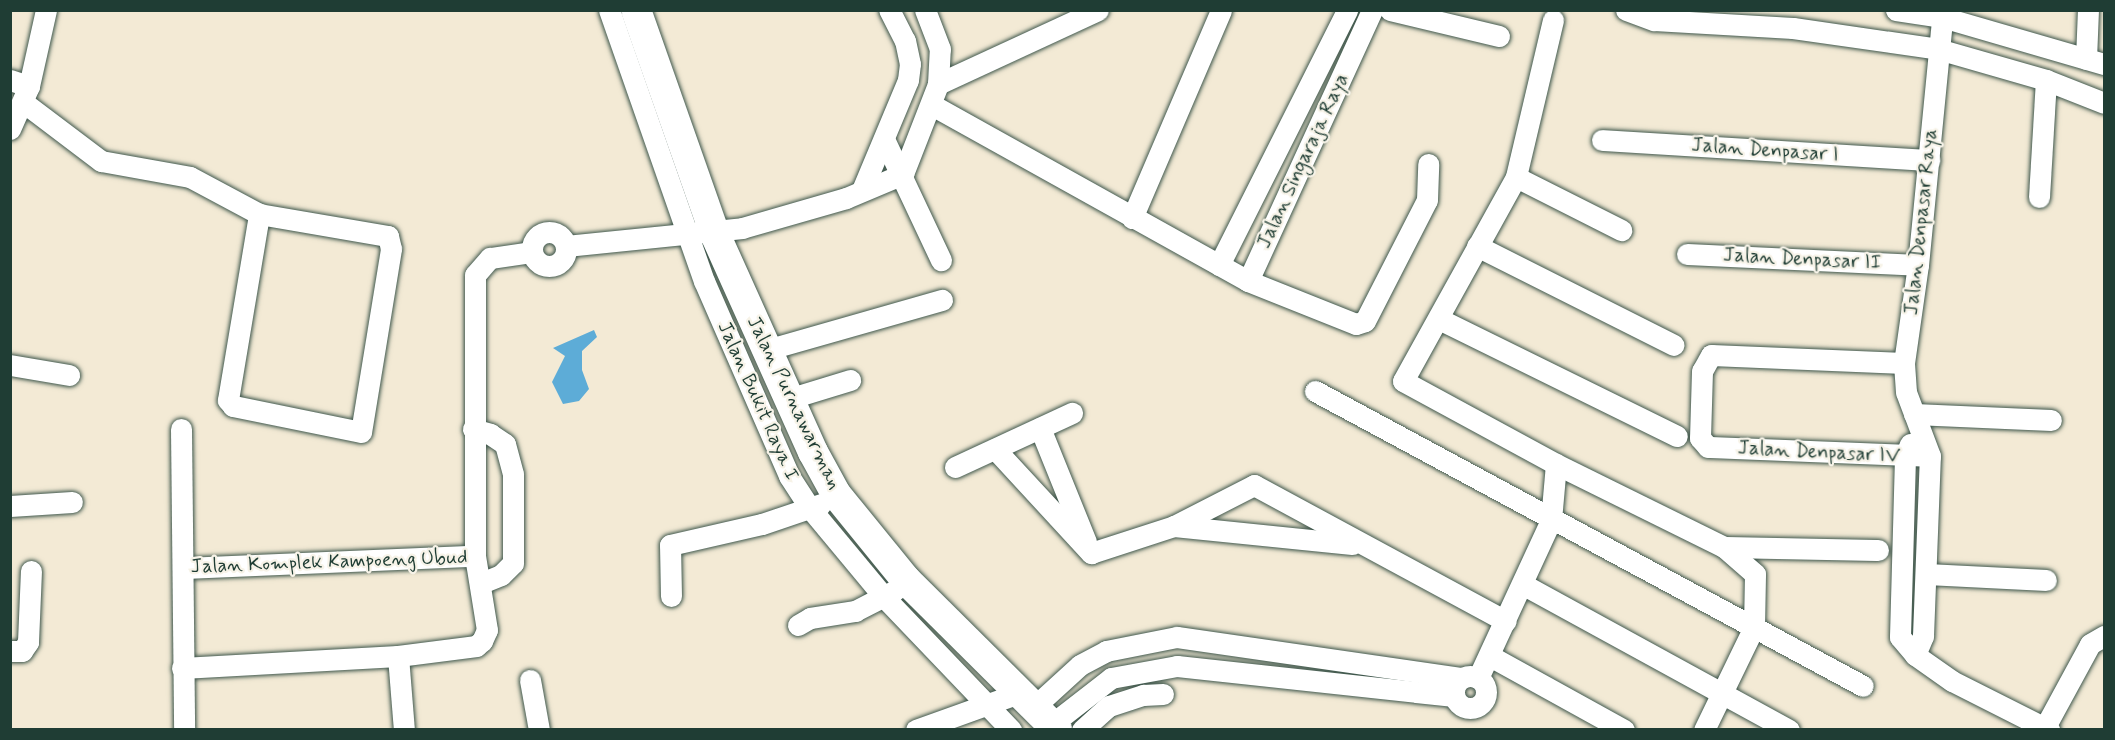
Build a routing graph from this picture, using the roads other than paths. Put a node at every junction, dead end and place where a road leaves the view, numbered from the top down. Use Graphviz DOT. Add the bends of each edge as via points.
graph roads {
  1 [pos="46,10"];
  2 [pos="609,10"];
  3 [pos="636,10"];
  4 [pos="889,10"];
  5 [pos="925,10"];
  6 [pos="1098,10"];
  7 [pos="1221,10"];
  8 [pos="1347,10"];
  9 [pos="1372,10"];
  10 [pos="1389,10"];
  11 [pos="1626,10"];
  12 [pos="1896,10"];
  13 [pos="2088,10"];
  14 [pos="1942,14"];
  15 [pos="1553,20"];
  16 [pos="1499,36"];
  17 [pos="1938,49"];
  18 [pos="638,51"];
  19 [pos="2096,62"];
  20 [pos="2046,80"];
  21 [pos="21,89"];
  22 [pos="935,94"];
  23 [pos="2104,103"];
  24 [pos="10,129"];
  25 [pos="884,139"];
  26 [pos="1602,140"];
  27 [pos="1276,152"];
  28 [pos="1929,160"];
  29 [pos="1428,164"];
  30 [pos="1301,165"];
  31 [pos="903,174"];
  32 [pos="1515,177"];
  33 [pos="862,190"];
  34 [pos="2039,197"];
  35 [pos="259,214"];
  36 [pos="1132,218"];
  37 [pos="1621,230"];
  38 [pos="702,235"];
  39 [pos="1477,246"];
  40 [pos="1687,254"];
  41 [pos="941,260"];
  42 [pos="1219,265"];
  43 [pos="1918,265"];
  44 [pos="1248,281"];
  45 [pos="942,300"];
  46 [pos="1438,318"];
  47 [pos="1674,345"];
  48 [pos="768,352"];
  49 [pos="1904,363"];
  50 [pos="10,365"];
  51 [pos="741,365"];
  52 [pos="69,375"];
  53 [pos="850,380"];
  54 [pos="1315,390"];
  55 [pos="788,399"];
  56 [pos="1072,413"];
  57 [pos="1915,420"];
  58 [pos="2051,420"];
  59 [pos="1040,428"];
  60 [pos="181,429"];
  61 [pos="473,429"];
  62 [pos="1677,436"];
  63 [pos="995,449"];
  64 [pos="1930,456"];
  65 [pos="1905,457"];
  66 [pos="1556,464"];
  67 [pos="956,467"];
  68 [pos="72,502"];
  69 [pos="823,502"];
  70 [pos="10,506"];
  71 [pos="1551,520"];
  72 [pos="1174,526"];
  73 [pos="1362,545"];
  74 [pos="1724,547"];
  75 [pos="1782,548"];
  76 [pos="1878,550"];
  77 [pos="1091,553"];
  78 [pos="475,556"];
  79 [pos="183,568"];
  80 [pos="31,571"];
  81 [pos="1755,574"];
  82 [pos="1927,574"];
  83 [pos="2046,580"];
  84 [pos="481,583"];
  85 [pos="1524,585"];
  86 [pos="895,589"];
  87 [pos="671,596"];
  88 [pos="1506,621"];
  89 [pos="798,625"];
  90 [pos="1754,627"];
  91 [pos="2104,636"];
  92 [pos="1178,637"];
  93 [pos="10,651"];
  94 [pos="1313,654"];
  95 [pos="1915,655"];
  96 [pos="398,656"];
  97 [pos="1490,656"];
  98 [pos="1178,666"];
  99 [pos="182,668"];
  100 [pos="1310,678"];
  101 [pos="530,680"];
  102 [pos="1464,684"];
  103 [pos="1863,686"];
  104 [pos="1163,694"];
  105 [pos="1723,695"];
  106 [pos="1021,708"];
  107 [pos="929,727"];
  108 [pos="2047,728"];
  109 [pos="184,729"];
  110 [pos="404,729"];
  111 [pos="539,729"];
  112 [pos="1011,729"];
  113 [pos="1082,729"];
  114 [pos="1624,729"];
  115 [pos="1704,729"];
  116 [pos="1789,729"];
  1 -- 21 [label="street"];
  2 -- 18 [label="street"];
  3 -- 18 [label="street, Jalan Purnawarman"];
  4 -- 25 [label="street" via="910,64 908,80"];
  5 -- 22 [label="street" via="940,49"];
  6 -- 22 [label="street"];
  7 -- 36 [label="street"];
  8 -- 27 [label="street, Jalan Singaraja Raya"];
  9 -- 30 [label="street, Jalan Singaraja Raya"];
  10 -- 16 [label="street"];
  11 -- 17 [label="street" via="1654,20 1793,28"];
  12 -- 14 [label="street"];
  13 -- 19 [label="street"];
  14 -- 17 [label="street, Jalan Denpasar Raya"];
  14 -- 19 [label="street"];
  15 -- 32 [label="street"];
  17 -- 20 [label="street"];
  17 -- 28 [label="street, Jalan Denpasar Raya"];
  18 -- 38 [label="street, Jalan Purnawarman"];
  20 -- 23 [label="street"];
  20 -- 34 [label="street"];
  21 -- 24 [label="street"];
  21 -- 35 [label="street" via="101,161 190,177"];
  22 -- 31 [label="street"];
  22 -- 36 [label="street"];
  25 -- 31 [label="street"];
  25 -- 33 [label="street"];
  26 -- 28 [label="street, Jalan Denpasar I"];
  27 -- 30 [label="street"];
  27 -- 42 [label="street, Jalan Singaraja Raya"];
  28 -- 43 [label="street, Jalan Denpasar Raya"];
  29 -- 44 [label="street" via="1427,200 1362,324"];
  30 -- 44 [label="street, Jalan Singaraja Raya"];
  31 -- 33 [label="street"];
  31 -- 41 [label="street"];
  32 -- 37 [label="street"];
  32 -- 39 [label="street"];
  33 -- 38 [label="street" via="846,198"];
  35 -- 35 [label="street" via="388,236 391,249 361,432 233,406 228,400"];
  36 -- 42 [label="street"];
  38 -- 48 [label="street, Jalan Purnawarman"];
  38 -- 51 [label="street, Jalan Bukit Raya I" via="704,281"];
  38 -- 61 [label="street, Jalan Komplek Kampoeng Ubud" via="566,246 565,257 557,265 546,267 536,262 531,252 490,258 475,275"];
  39 -- 46 [label="street"];
  39 -- 47 [label="street"];
  40 -- 43 [label="street, Jalan Denpasar II"];
  42 -- 44 [label="street"];
  43 -- 49 [label="street, Jalan Denpasar Raya"];
  45 -- 48 [label="street"];
  46 -- 62 [label="street"];
  46 -- 66 [label="street" via="1404,381"];
  48 -- 51 [label="street"];
  48 -- 55 [label="street, Jalan Purnawarman"];
  49 -- 57 [label="street, Jalan Denpasar Raya" via="1906,392"];
  49 -- 65 [label="street, Jalan Denpasar IV" via="1712,355 1702,371 1700,438 1708,447"];
  50 -- 52 [label="street"];
  51 -- 69 [label="street, Jalan Bukit Raya I" via="771,440"];
  53 -- 55 [label="street"];
  54 -- 71 [label="street"];
  55 -- 69 [label="street, Jalan Purnawarman"];
  56 -- 59 [label="street"];
  57 -- 58 [label="street"];
  57 -- 64 [label="street, Jalan Denpasar Raya"];
  57 -- 65 [label="street"];
  59 -- 63 [label="street"];
  59 -- 77 [label="street"];
  60 -- 79 [label="street"];
  61 -- 78 [label="street, Jalan Komplek Kampoeng Ubud"];
  61 -- 84 [label="street" via="505,444 513,474 513,563 501,575"];
  63 -- 67 [label="street"];
  63 -- 77 [label="street"];
  64 -- 65 [label="street, Jalan Denpasar IV"];
  64 -- 82 [label="street, Jalan Denpasar Raya"];
  65 -- 95 [label="street" via="1900,637"];
  66 -- 71 [label="street"];
  66 -- 74 [label="street"];
  68 -- 70 [label="street"];
  69 -- 86 [label="street, Jalan Purnawarman"];
  69 -- 87 [label="street" via="762,524 670,545"];
  71 -- 85 [label="street"];
  71 -- 90 [label="street"];
  72 -- 73 [label="street"];
  72 -- 73 [label="street" via="1254,485"];
  72 -- 77 [label="street"];
  73 -- 88 [label="street"];
  74 -- 75 [label="street"];
  74 -- 81 [label="street"];
  75 -- 76 [label="street"];
  75 -- 81 [label="street"];
  78 -- 79 [label="street, Jalan Komplek Kampoeng Ubud"];
  78 -- 84 [label="street, Jalan Komplek Kampoeng Ubud"];
  79 -- 99 [label="street"];
  80 -- 93 [label="street" via="28,642 22,651"];
  81 -- 90 [label="street"];
  82 -- 83 [label="street"];
  82 -- 95 [label="street, Jalan Denpasar Raya" via="1923,636"];
  84 -- 96 [label="street, Jalan Komplek Kampoeng Ubud" via="487,630 476,646"];
  85 -- 88 [label="street"];
  85 -- 105 [label="street"];
  86 -- 89 [label="street" via="855,611 810,618"];
  86 -- 106 [label="street, Jalan Purnawarman"];
  88 -- 97 [label="street"];
  90 -- 103 [label="street"];
  90 -- 105 [label="street"];
  91 -- 108 [label="street" via="2090,644"];
  92 -- 94 [label="street"];
  92 -- 98 [label="street"];
  92 -- 106 [label="street" via="1106,651"];
  94 -- 100 [label="street"];
  94 -- 102 [label="street"];
  95 -- 108 [label="street" via="1952,681"];
  96 -- 99 [label="street, Jalan Komplek Kampoeng Ubud"];
  96 -- 110 [label="street"];
  97 -- 102 [label="street"];
  97 -- 114 [label="street"];
  98 -- 100 [label="street"];
  98 -- 106 [label="street" via="1111,678"];
  99 -- 109 [label="street"];
  100 -- 102 [label="street"];
  101 -- 111 [label="street"];
  104 -- 113 [label="street" via="1143,695 1109,706"];
  105 -- 115 [label="street"];
  105 -- 116 [label="street"];
  106 -- 107 [label="street"];
  106 -- 112 [label="street"];
}
